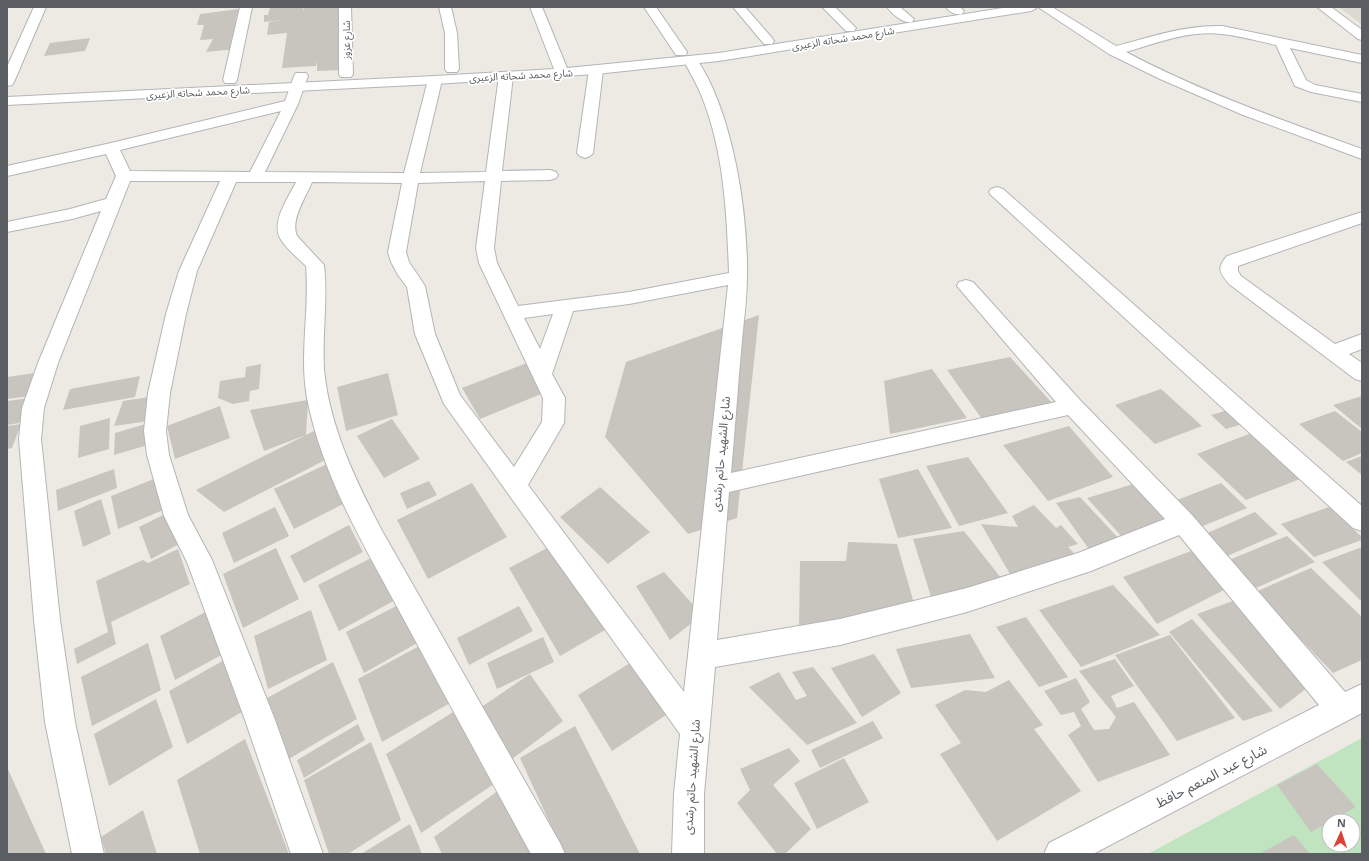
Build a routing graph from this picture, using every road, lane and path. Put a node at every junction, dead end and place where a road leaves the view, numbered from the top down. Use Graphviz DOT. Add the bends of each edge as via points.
graph roads {
  1 [pos="40,7"];
  2 [pos="246,7"];
  3 [pos="345,7"];
  4 [pos="445,7"];
  5 [pos="536,7"];
  6 [pos="650,7"];
  7 [pos="738,7"];
  8 [pos="828,7"];
  9 [pos="893,7"];
  10 [pos="986,7"];
  11 [pos="1031,7"];
  12 [pos="1044,7"];
  13 [pos="1323,7"];
  14 [pos="955,9"];
  15 [pos="908,19"];
  16 [pos="850,28"];
  17 [pos="1362,36"];
  18 [pos="797,41"];
  19 [pos="1281,42"];
  20 [pos="766,44"];
  21 [pos="1114,51"];
  22 [pos="686,57"];
  23 [pos="1362,59"];
  24 [pos="452,68"];
  25 [pos="561,68"];
  26 [pos="596,70"];
  27 [pos="346,74"];
  28 [pos="506,76"];
  29 [pos="230,80"];
  30 [pos="435,80"];
  31 [pos="7,82"];
  32 [pos="299,82"];
  33 [pos="7,92"];
  34 [pos="1362,98"];
  35 [pos="7,101"];
  36 [pos="291,104"];
  37 [pos="111,148"];
  38 [pos="586,153"];
  39 [pos="1362,154"];
  40 [pos="7,171"];
  41 [pos="550,175"];
  42 [pos="124,176"];
  43 [pos="494,176"];
  44 [pos="230,177"];
  45 [pos="255,177"];
  46 [pos="306,178"];
  47 [pos="411,178"];
  48 [pos="997,192"];
  49 [pos="112,204"];
  50 [pos="1362,217"];
  51 [pos="7,227"];
  52 [pos="738,277"];
  53 [pos="966,286"];
  54 [pos="565,306"];
  55 [pos="512,313"];
  56 [pos="1362,341"];
  57 [pos="1333,352"];
  58 [pos="542,374"];
  59 [pos="1362,374"];
  60 [pos="1072,406"];
  61 [pos="718,485"];
  62 [pos="515,486"];
  63 [pos="1362,521"];
  64 [pos="1184,522"];
  65 [pos="702,656"];
  66 [pos="1351,703"];
  67 [pos="695,730"];
  68 [pos="88,854"];
  69 [pos="307,854"];
  70 [pos="549,854"];
  71 [pos="688,854"];
  72 [pos="1060,854"];
  1 -- 31 [label="street"];
  2 -- 29 [label="street"];
  3 -- 27 [label="street, شارع عزوز"];
  4 -- 24 [label="street" via="451,34"];
  5 -- 25 [label="street"];
  6 -- 22 [label="street, شارع الشهيد حاتم رشدى"];
  7 -- 20 [label="street"];
  8 -- 16 [label="street"];
  9 -- 15 [label="street"];
  10 -- 14 [label="street, شارع محمد شحاته الزعيرى"];
  11 -- 18 [label="street, شارع محمد شحاته الزعيرى"];
  12 -- 21 [label="street"];
  13 -- 17 [label="street"];
  14 -- 15 [label="street, شارع محمد شحاته الزعيرى"];
  15 -- 16 [label="street, شارع محمد شحاته الزعيرى"];
  16 -- 18 [label="street, شارع محمد شحاته الزعيرى"];
  18 -- 20 [label="street, شارع محمد شحاته الزعيرى"];
  19 -- 21 [label="street" via="1222,30 1198,30"];
  19 -- 23 [label="street"];
  19 -- 34 [label="street" via="1300,83 1311,88"];
  20 -- 22 [label="street, شارع محمد شحاته الزعيرى"];
  21 -- 39 [label="street" via="1226,102"];
  22 -- 25 [label="street, شارع محمد شحاته الزعيرى"];
  22 -- 26 [label="street, شارع محمد شحاته الزعيرى"];
  22 -- 52 [label="street, شارع الشهيد حاتم رشدى" via="710,98 724,148 734,206"];
  24 -- 25 [label="street, شارع محمد شحاته الزعيرى"];
  24 -- 27 [label="street, شارع محمد شحاته الزعيرى"];
  25 -- 26 [label="street, شارع محمد شحاته الزعيرى"];
  25 -- 28 [label="street, شارع محمد شحاته الزعيرى"];
  26 -- 38 [label="street"];
  27 -- 32 [label="street, شارع محمد شحاته الزعيرى"];
  28 -- 30 [label="street, شارع محمد شحاته الزعيرى"];
  28 -- 43 [label="street"];
  29 -- 32 [label="street, شارع محمد شحاته الزعيرى"];
  29 -- 33 [label="street, شارع محمد شحاته الزعيرى"];
  30 -- 32 [label="street, شارع محمد شحاته الزعيرى"];
  30 -- 47 [label="street"];
  32 -- 35 [label="street, شارع محمد شحاته الزعيرى"];
  32 -- 36 [label="street"];
  36 -- 37 [label="street"];
  36 -- 45 [label="street"];
  37 -- 40 [label="street"];
  37 -- 42 [label="street"];
  41 -- 43 [label="street"];
  42 -- 44 [label="street"];
  42 -- 49 [label="street"];
  43 -- 47 [label="street"];
  43 -- 55 [label="street" via="485,248 488,263"];
  44 -- 45 [label="street"];
  44 -- 69 [label="street" via="188,271 159,393 155,431 158,455 176,516 202,567"];
  45 -- 46 [label="street"];
  46 -- 47 [label="street"];
  46 -- 70 [label="street" via="287,220 286,231 315,265 314,349 318,397 328,437 343,477 368,529"];
  47 -- 62 [label="street" via="398,252 400,262 416,286 425,334 451,398"];
  48 -- 63 [label="street"];
  49 -- 51 [label="street"];
  49 -- 68 [label="street" via="48,363 33,408 30,439 47,620 60,722"];
  50 -- 57 [label="street" via="1233,260 1229,264 1229,272 1235,280"];
  52 -- 54 [label="street" via="629,298"];
  52 -- 61 [label="street, شارع الشهيد حاتم رشدى"];
  53 -- 60 [label="street"];
  54 -- 55 [label="street"];
  54 -- 58 [label="street"];
  55 -- 58 [label="street"];
  56 -- 57 [label="street"];
  57 -- 59 [label="street"];
  58 -- 62 [label="street" via="554,398 553,423"];
  60 -- 61 [label="street"];
  60 -- 64 [label="street"];
  61 -- 65 [label="street, شارع الشهيد حاتم رشدى"];
  62 -- 67 [label="street"];
  64 -- 65 [label="street" via="1082,563 967,600 840,632"];
  64 -- 66 [label="street"];
  65 -- 67 [label="street, شارع الشهيد حاتم رشدى"];
  66 -- 72 [label="street, شارع عبد المنعم حافظ"];
  67 -- 71 [label="street, شارع الشهيد حاتم رشدى" via="689,794"];
}
